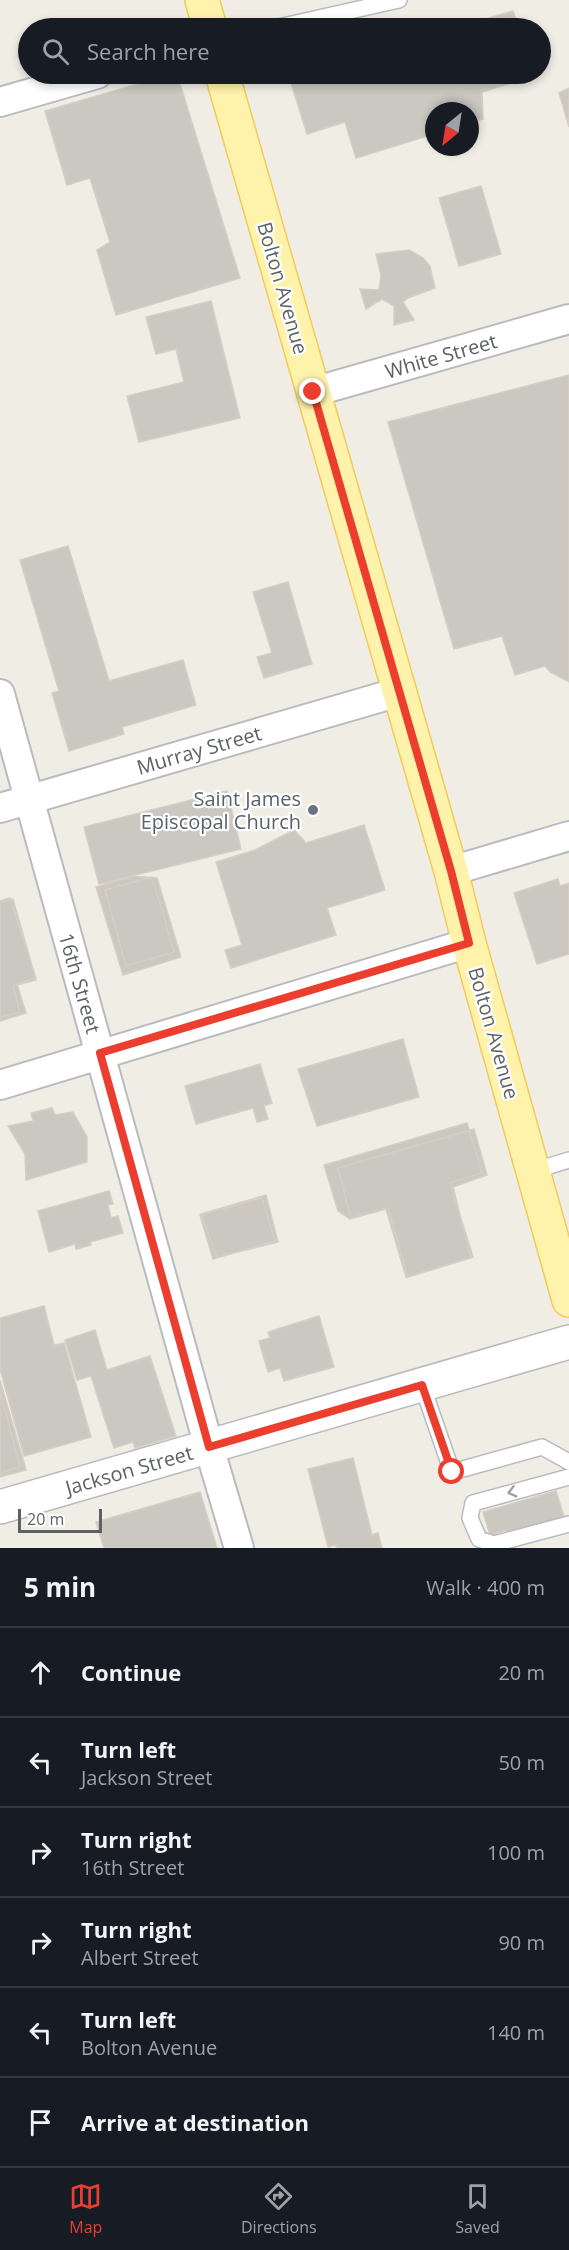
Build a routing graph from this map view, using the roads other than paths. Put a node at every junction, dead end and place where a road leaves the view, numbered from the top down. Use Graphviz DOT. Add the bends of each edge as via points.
graph roads {
  1 [pos="202,0"];
  2 [pos="399,0"];
  3 [pos="207,18"];
  4 [pos="319,18"];
  5 [pos="62,84"];
  6 [pos="225,84"];
  7 [pos="0,102"];
  8 [pos="569,319"];
  9 [pos="313,392"];
  10 [pos="399,692"];
  11 [pos="0,694"];
  12 [pos="29,800"];
  13 [pos="0,808"];
  14 [pos="569,836"];
  15 [pos="451,871"];
  16 [pos="469,943"];
  17 [pos="100,1053"];
  18 [pos="0,1085"];
  19 [pos="569,1160"];
  20 [pos="533,1171"];
  21 [pos="569,1300"];
  22 [pos="569,1342"];
  23 [pos="422,1385"];
  24 [pos="209,1447"];
  25 [pos="569,1462"];
  26 [pos="569,1477"];
  27 [pos="0,1507"];
  28 [pos="569,1524"];
  29 [pos="239,1548"];
  1 -- 3 [label="main road"];
  2 -- 4 [label="lane"];
  5 -- 7 [label="street"];
  6 -- 9 [label="main road, Bolton Avenue"];
  8 -- 9 [label="street, White Street"];
  9 -- 10 [label="main road, Bolton Avenue"];
  10 -- 12 [label="street, Murray Street"];
  10 -- 15 [label="main road, Bolton Avenue"];
  11 -- 12 [label="street, 16th Street"];
  12 -- 13 [label="street, Murray Street"];
  12 -- 17 [label="street, 16th Street"];
  14 -- 15 [label="street"];
  15 -- 16 [label="main road, Bolton Avenue"];
  16 -- 17 [label="street"];
  16 -- 20 [label="main road, Bolton Avenue"];
  17 -- 18 [label="street"];
  17 -- 24 [label="street, 16th Street"];
  19 -- 20 [label="lane"];
  20 -- 21 [label="main road, Bolton Avenue"];
  22 -- 23 [label="main road, Jackson Street"];
  23 -- 24 [label="main road, Jackson Street"];
  23 -- 25 [label="lane" via="452,1472 542,1448"];
  24 -- 27 [label="main road, Jackson Street"];
  24 -- 29 [label="street, 16th Street"];
  26 -- 28 [label="lane, one-way" via="472,1503 470,1518 479,1539 494,1544"];
}
